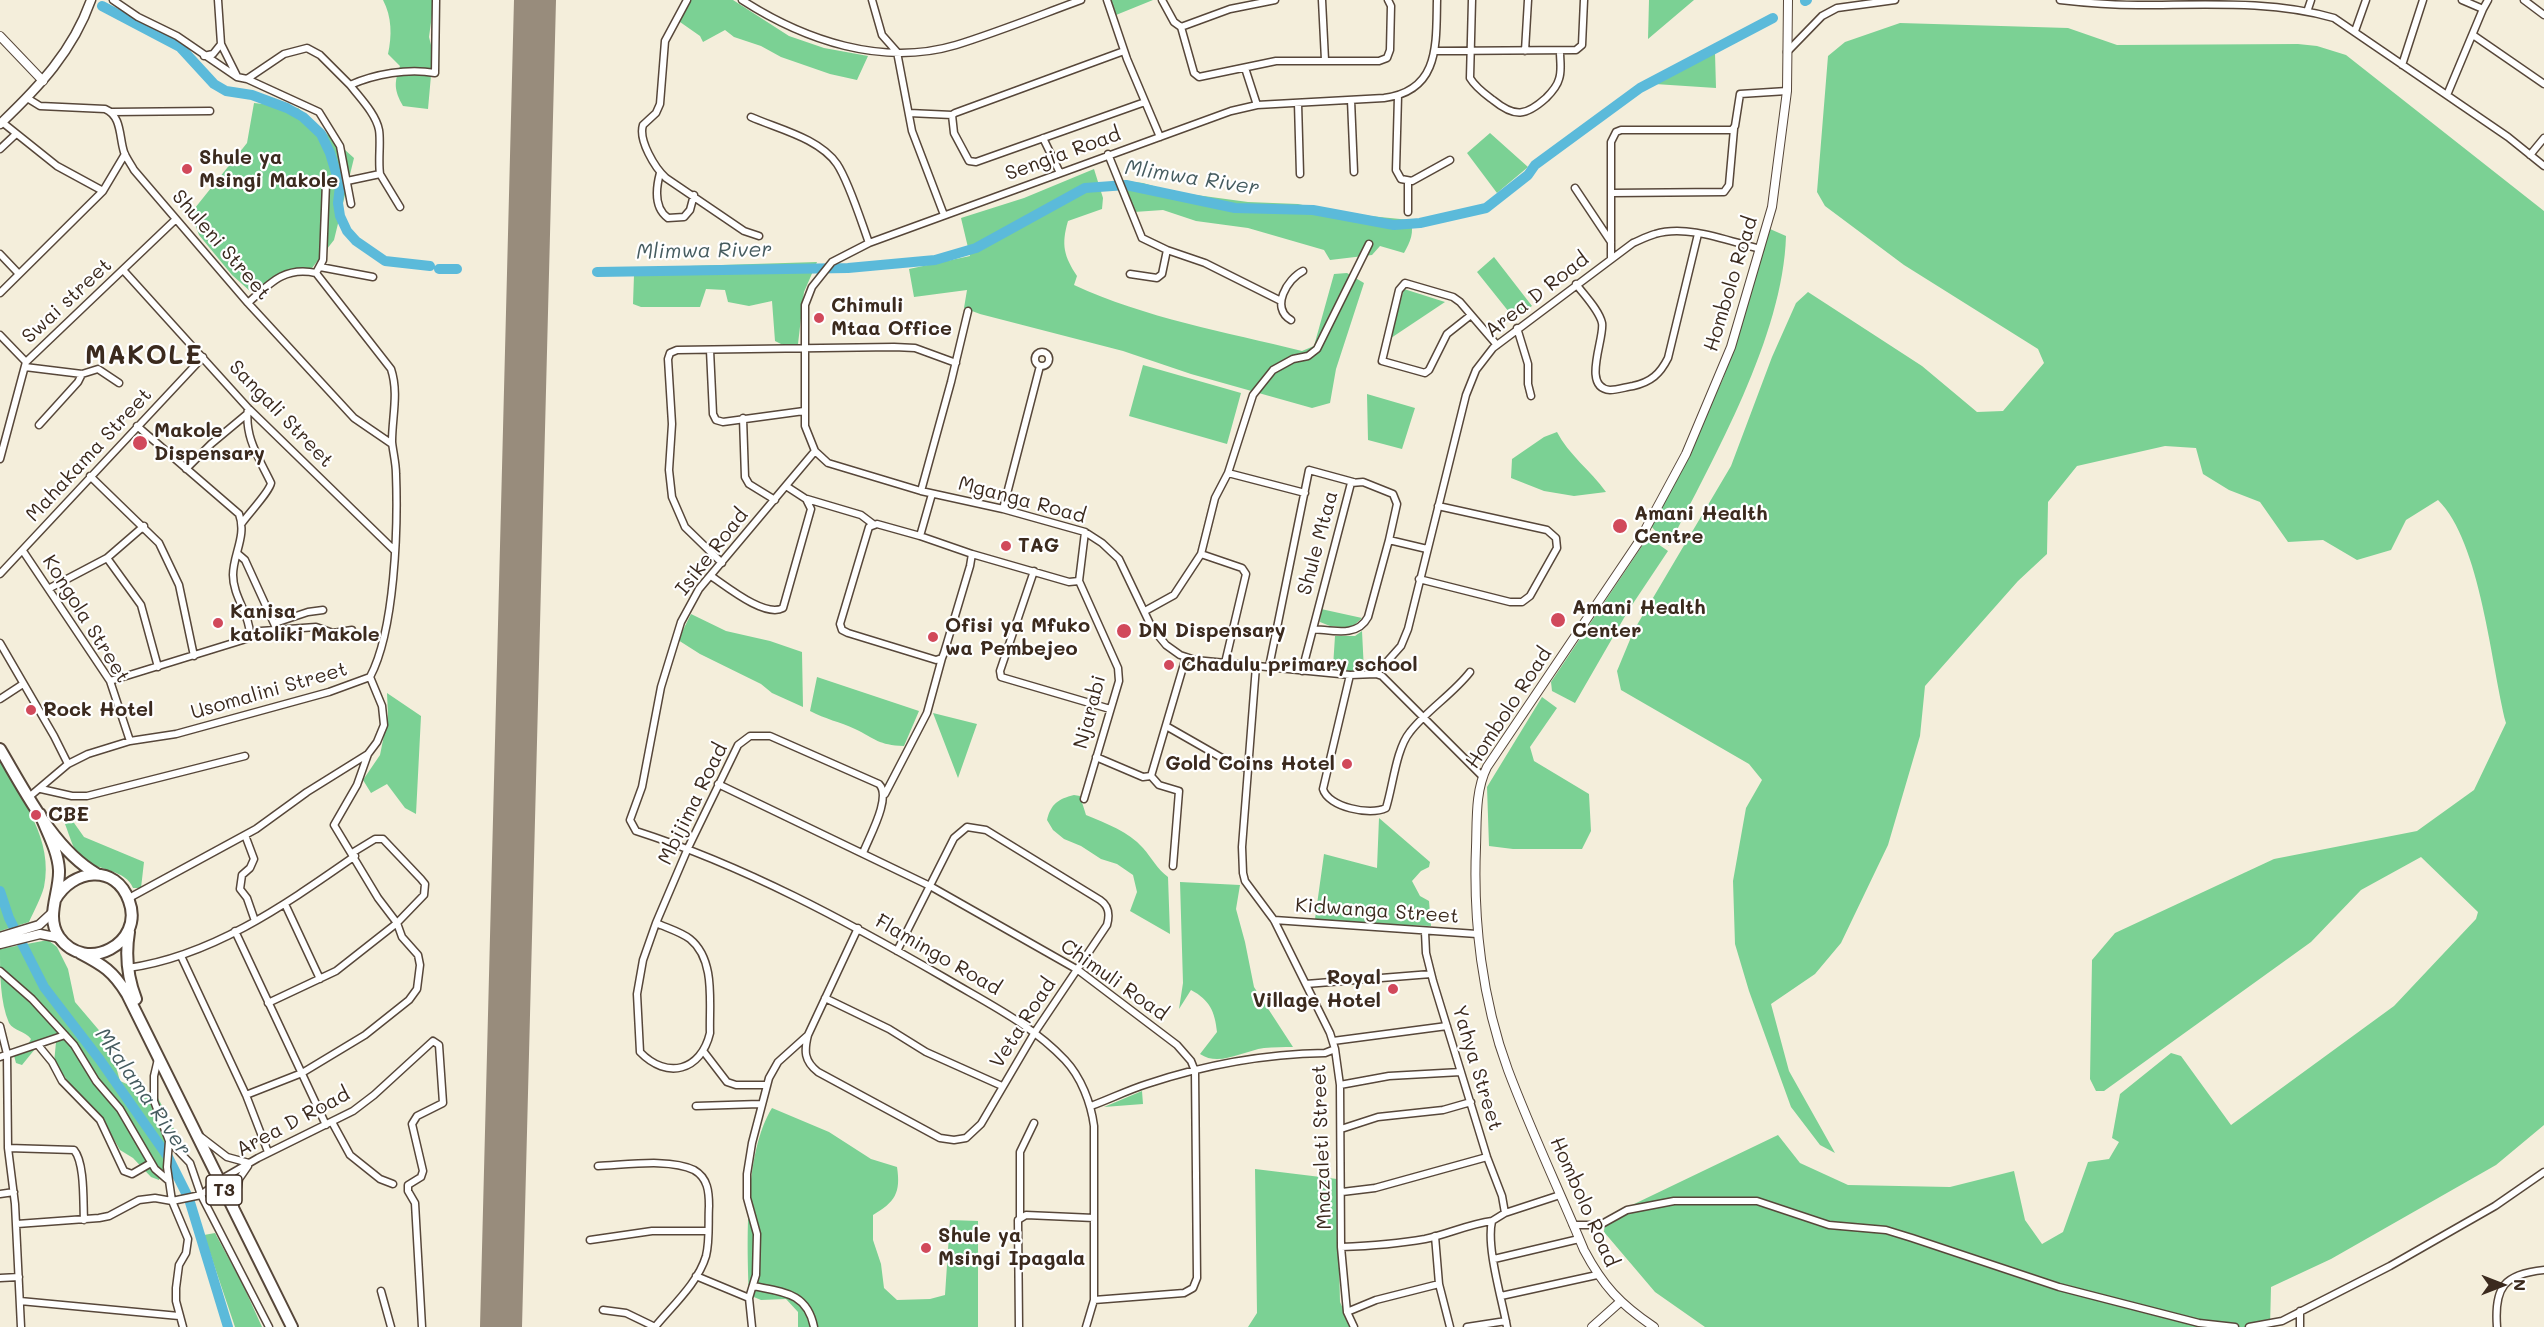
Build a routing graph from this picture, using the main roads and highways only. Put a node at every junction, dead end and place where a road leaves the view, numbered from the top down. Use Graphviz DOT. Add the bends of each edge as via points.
graph roads {
  1 [pos="91,0"];
  2 [pos="1,123"];
  3 [pos="0,749"];
  4 [pos="40,814"];
  5 [pos="98,875"];
  6 [pos="55,900"];
  7 [pos="52,913"];
  8 [pos="129,928"];
  9 [pos="25,933"];
  10 [pos="60,938"];
  11 [pos="2,940"];
  12 [pos="80,953"];
  13 [pos="158,1054"];
  14 [pos="292,1327"];
  1 -- 2 [label="main road" via="75,38 43,81"];
  3 -- 4 [label="highway"];
  4 -- 5 [label="highway" via="81,865"];
  4 -- 6 [label="highway" via="57,859"];
  5 -- 6 [label="highway" via="76,877"];
  5 -- 8 [label="highway, T3" via="116,882 129,898"];
  6 -- 7 [label="highway"];
  7 -- 9 [label="main road"];
  7 -- 10 [label="highway"];
  8 -- 12 [label="highway" via="115,948 92,955"];
  8 -- 13 [label="highway, T3" via="129,981"];
  9 -- 10 [label="main road"];
  9 -- 11 [label="main road"];
  10 -- 12 [label="highway, T3"];
  12 -- 13 [label="highway, T3" via="116,975"];
  13 -- 14 [label="highway, T3"];
}
